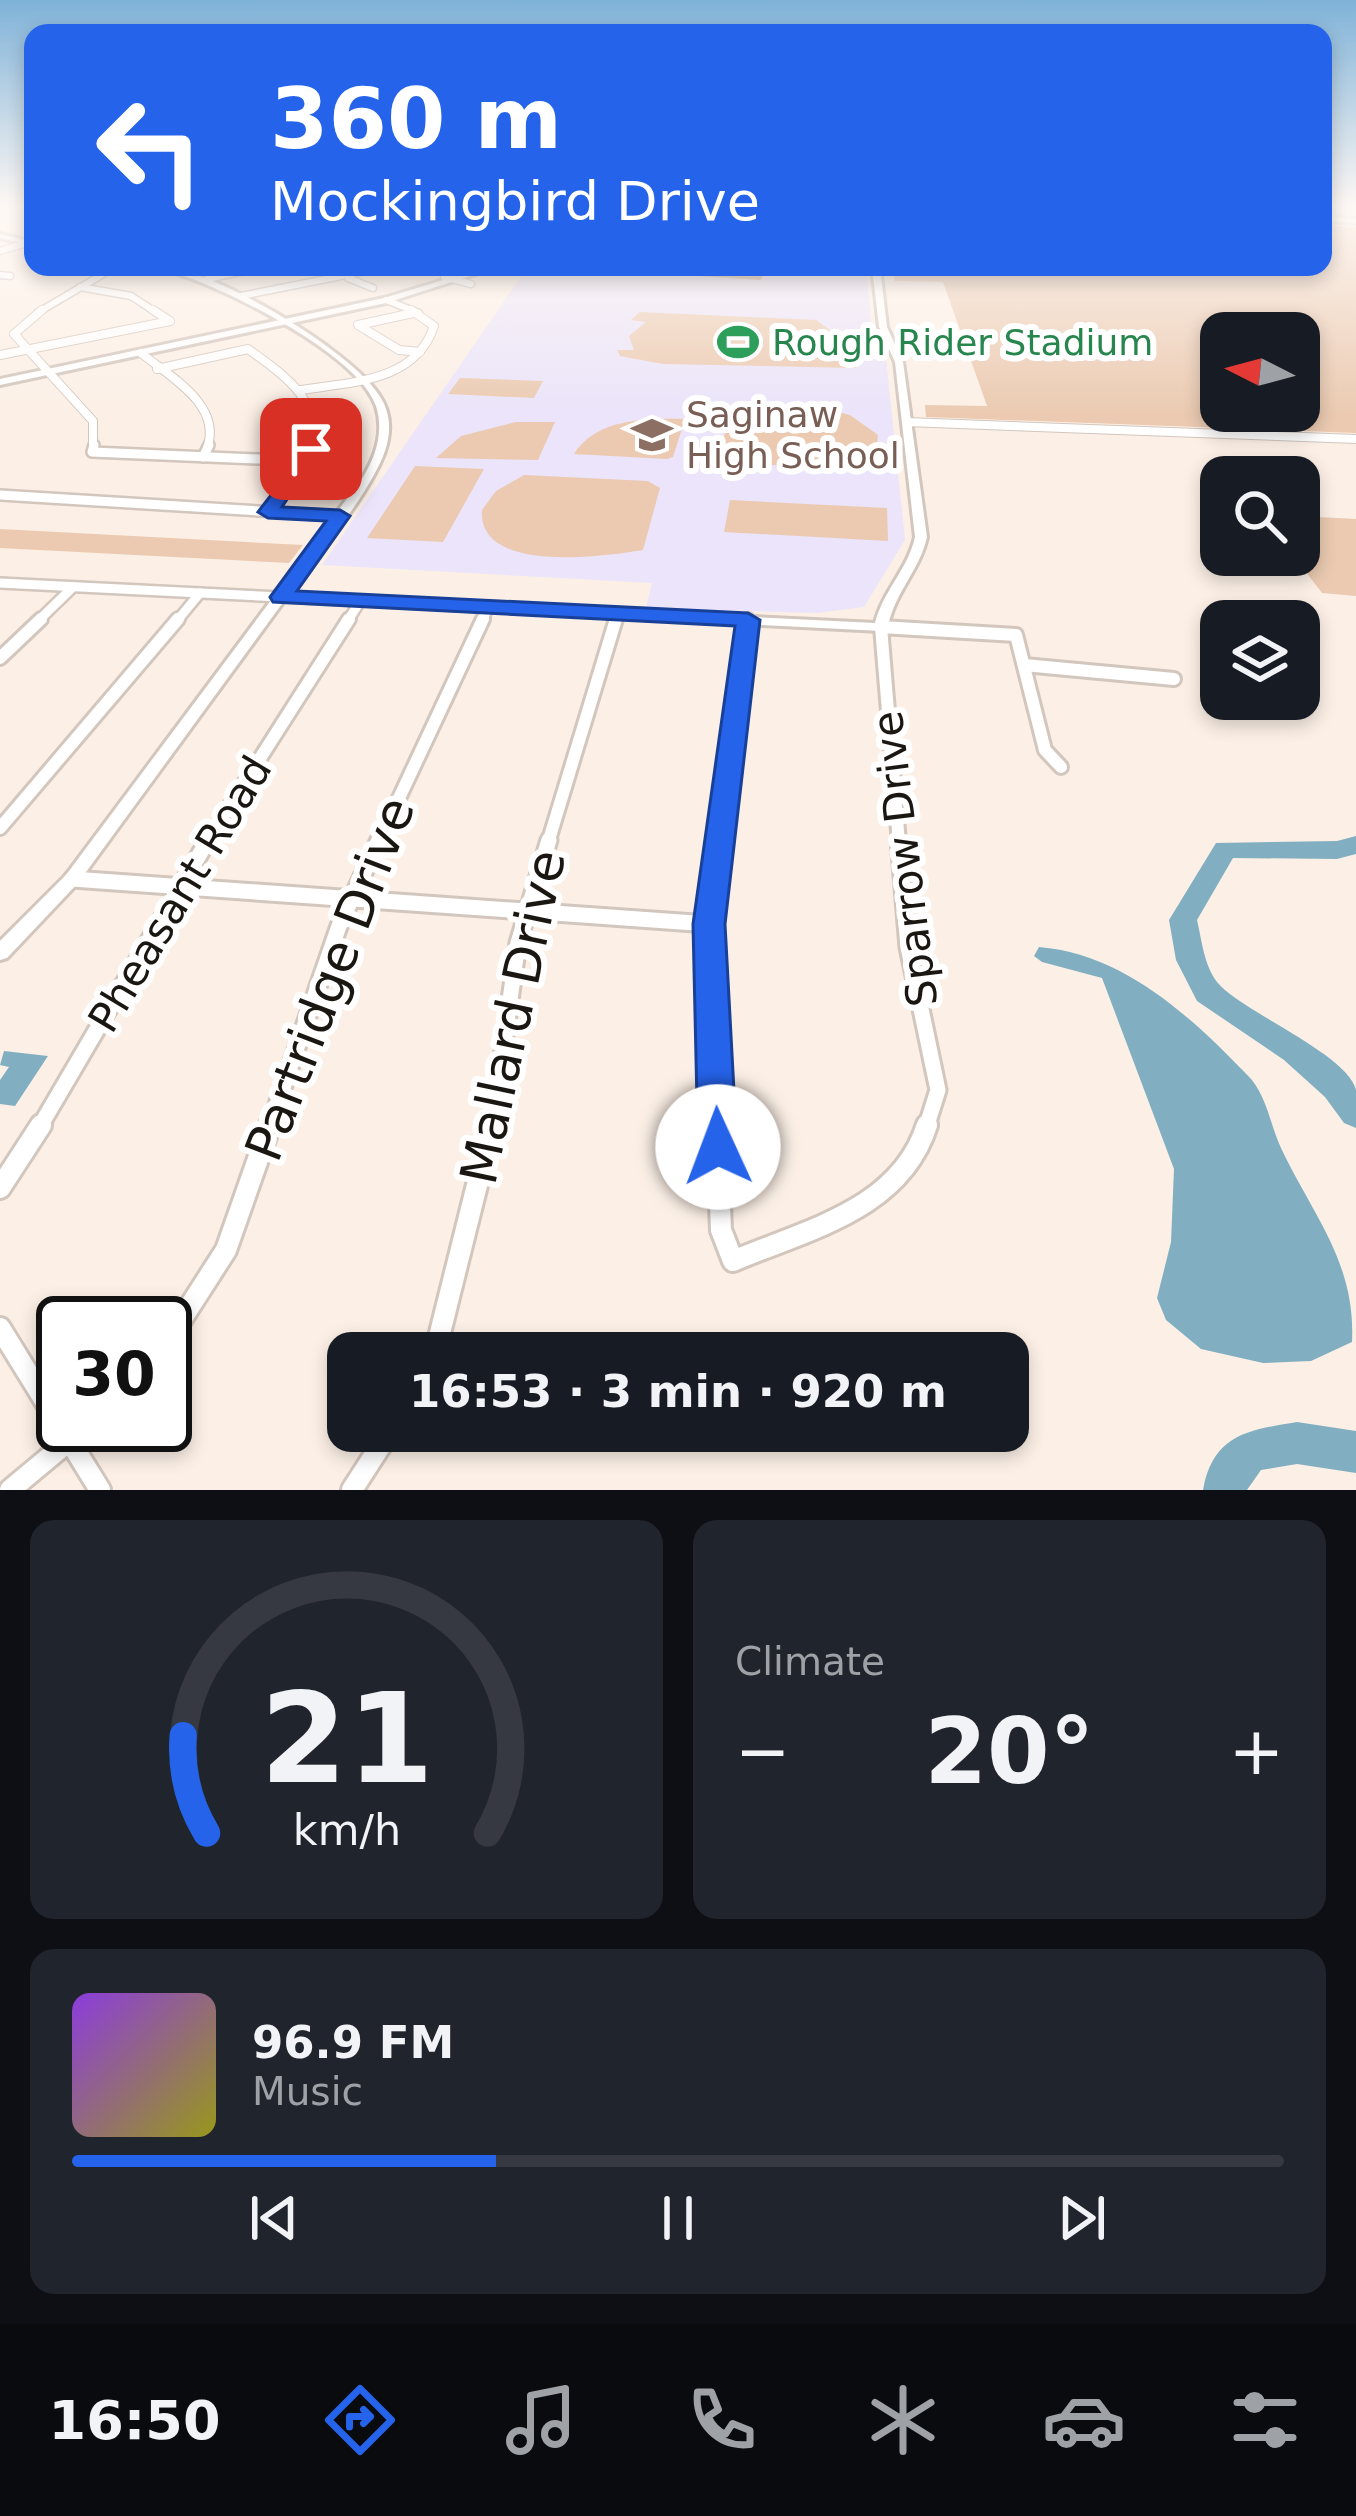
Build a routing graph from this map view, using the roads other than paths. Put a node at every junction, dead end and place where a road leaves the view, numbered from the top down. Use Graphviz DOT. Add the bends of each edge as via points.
graph roads {
  1 [pos="5,276"];
  2 [pos="10,276"];
  3 [pos="99,276"];
  4 [pos="199,276"];
  5 [pos="217,276"];
  6 [pos="350,276"];
  7 [pos="425,276"];
  8 [pos="450,276"];
  9 [pos="468,276"];
  10 [pos="877,276"];
  11 [pos="346,277"];
  12 [pos="207,278"];
  13 [pos="457,280"];
  14 [pos="471,284"];
  15 [pos="79,287"];
  16 [pos="374,288"];
  17 [pos="241,296"];
  18 [pos="386,300"];
  19 [pos="417,312"];
  20 [pos="278,320"];
  21 [pos="26,350"];
  22 [pos="420,352"];
  23 [pos="141,353"];
  24 [pos="0,356"];
  25 [pos="44,369"];
  26 [pos="158,369"];
  27 [pos="0,379"];
  28 [pos="364,379"];
  29 [pos="301,390"];
  30 [pos="906,422"];
  31 [pos="1356,439"];
  32 [pos="203,457"];
  33 [pos="305,461"];
  34 [pos="0,495"];
  35 [pos="268,512"];
  36 [pos="340,516"];
  37 [pos="0,583"];
  38 [pos="73,587"];
  39 [pos="200,593"];
  40 [pos="281,597"];
  41 [pos="361,601"];
  42 [pos="488,608"];
  43 [pos="617,614"];
  44 [pos="748,620"];
  45 [pos="881,627"];
  46 [pos="0,658"];
  47 [pos="1024,665"];
  48 [pos="1174,679"];
  49 [pos="1061,766"];
  50 [pos="0,828"];
  51 [pos="73,879"];
  52 [pos="177,888"];
  53 [pos="352,896"];
  54 [pos="527,910"];
  55 [pos="709,924"];
  56 [pos="0,953"];
  57 [pos="0,1188"];
  58 [pos="192,1303"];
  59 [pos="0,1328"];
  60 [pos="441,1332"];
  61 [pos="36,1387"];
  62 [pos="58,1452"];
  63 [pos="76,1452"];
  64 [pos="377,1452"];
  65 [pos="10,1490"];
  66 [pos="100,1490"];
  67 [pos="352,1490"];
  1 -- 2 [label="street"];
  3 -- 15 [label="street"];
  4 -- 12 [label="street"];
  5 -- 12 [label="street"];
  6 -- 11 [label="street"];
  7 -- 20 [label="main road"];
  8 -- 13 [label="street"];
  9 -- 13 [label="main road"];
  10 -- 30 [label="street"];
  11 -- 16 [label="street"];
  11 -- 17 [label="street"];
  12 -- 17 [label="street"];
  13 -- 14 [label="street"];
  13 -- 18 [label="main road"];
  15 -- 21 [label="street" via="19,325 14,337"];
  15 -- 21 [label="street" via="131,296 170,321"];
  17 -- 20 [label="street"];
  18 -- 19 [label="street"];
  18 -- 20 [label="main road"];
  19 -- 22 [label="street" via="435,329"];
  19 -- 22 [label="street" via="358,325 399,350"];
  20 -- 23 [label="main road"];
  20 -- 25 [label="main road"];
  20 -- 28 [label="street"];
  21 -- 24 [label="street"];
  21 -- 25 [label="street"];
  22 -- 28 [label="street" via="403,368"];
  23 -- 25 [label="main road"];
  23 -- 26 [label="street"];
  25 -- 27 [label="main road"];
  25 -- 32 [label="street" via="93,421 92,452"];
  26 -- 29 [label="street" via="248,349"];
  26 -- 32 [label="street" via="209,417 213,435"];
  28 -- 29 [label="street"];
  28 -- 36 [label="street" via="382,408 384,442"];
  29 -- 33 [label="street" via="315,419"];
  30 -- 31 [label="street"];
  30 -- 45 [label="street" via="920,544 888,597"];
  32 -- 33 [label="street"];
  33 -- 35 [label="street"];
  34 -- 35 [label="street"];
  35 -- 36 [label="street"];
  36 -- 40 [label="street"];
  37 -- 38 [label="street"];
  38 -- 39 [label="street"];
  38 -- 46 [label="street"];
  39 -- 40 [label="street"];
  39 -- 50 [label="street"];
  40 -- 41 [label="street"];
  40 -- 51 [label="street"];
  41 -- 42 [label="street"];
  41 -- 52 [label="street, Pheasant Road"];
  42 -- 43 [label="street"];
  42 -- 53 [label="street, Partridge Drive"];
  43 -- 44 [label="street"];
  43 -- 54 [label="street, Mallard Drive"];
  44 -- 45 [label="street"];
  44 -- 55 [label="street"];
  45 -- 47 [label="street" via="1016,635"];
  45 -- 55 [label="street, Sparrow Drive" via="908,947 938,1090 916,1159 869,1203 733,1261 722,1230"];
  47 -- 48 [label="street"];
  47 -- 49 [label="street" via="1045,750"];
  51 -- 52 [label="street"];
  51 -- 56 [label="street"];
  52 -- 53 [label="street"];
  52 -- 57 [label="street, Pheasant Road"];
  53 -- 54 [label="street"];
  53 -- 58 [label="street, Partridge Drive" via="226,1250"];
  54 -- 55 [label="street"];
  54 -- 60 [label="street, Mallard Drive" via="487,1159"];
  59 -- 61 [label="street"];
  62 -- 65 [label="street"];
  63 -- 66 [label="street"];
  64 -- 67 [label="street"];
}
